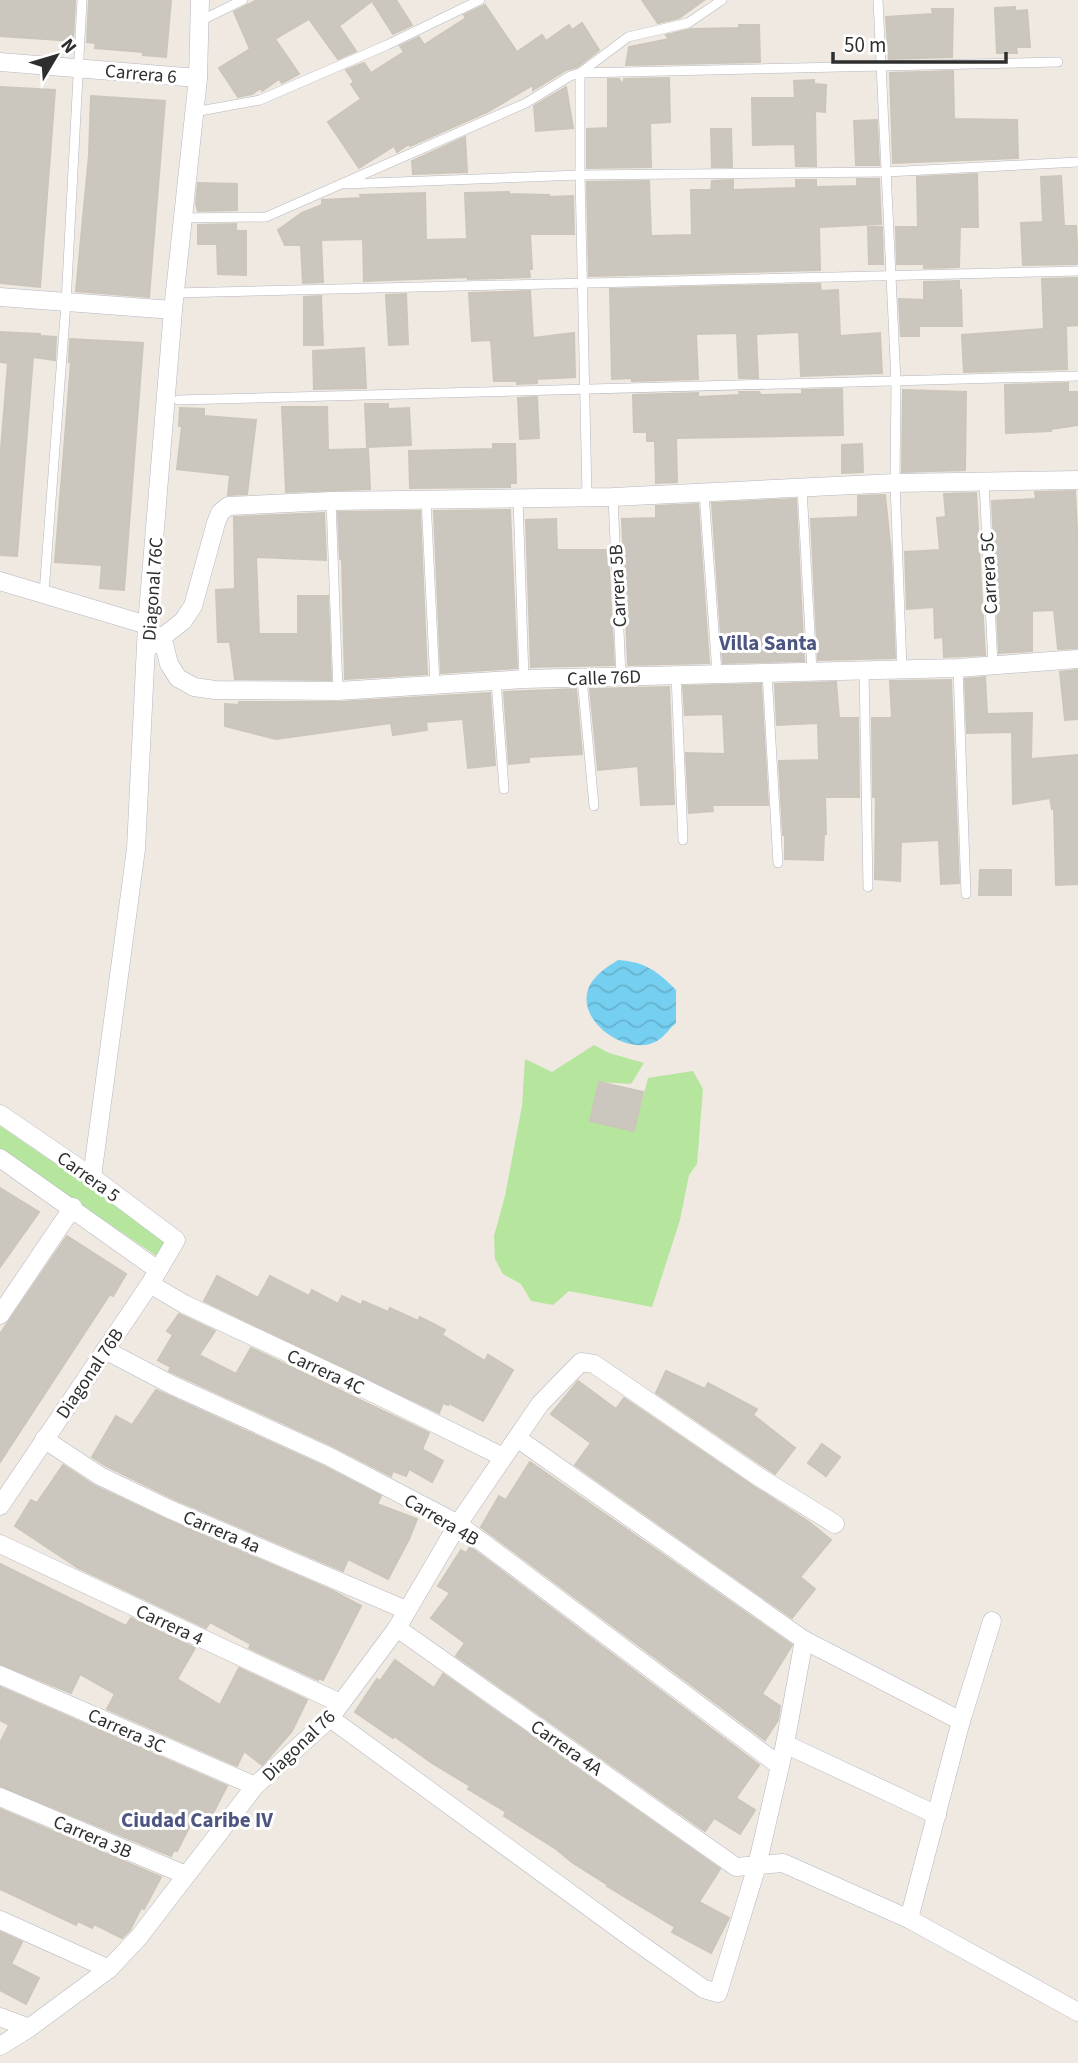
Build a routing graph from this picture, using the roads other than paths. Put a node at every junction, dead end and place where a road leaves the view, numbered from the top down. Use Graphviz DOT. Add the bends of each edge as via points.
graph roads {
  1 [pos="82,0"];
  2 [pos="200,0"];
  3 [pos="243,0"];
  4 [pos="480,0"];
  5 [pos="722,0"];
  6 [pos="878,0"];
  7 [pos="199,21"];
  8 [pos="0,62"];
  9 [pos="1058,62"];
  10 [pos="881,67"];
  11 [pos="77,68"];
  12 [pos="580,73"];
  13 [pos="198,78"];
  14 [pos="194,112"];
  15 [pos="1078,162"];
  16 [pos="886,172"];
  17 [pos="580,175"];
  18 [pos="339,184"];
  19 [pos="183,218"];
  20 [pos="1078,271"];
  21 [pos="891,274"];
  22 [pos="584,284"];
  23 [pos="0,297"];
  24 [pos="174,301"];
  25 [pos="66,303"];
  26 [pos="1078,376"];
  27 [pos="895,382"];
  28 [pos="584,389"];
  29 [pos="178,400"];
  30 [pos="1078,480"];
  31 [pos="984,482"];
  32 [pos="895,483"];
  33 [pos="802,488"];
  34 [pos="704,492"];
  35 [pos="587,496"];
  36 [pos="613,496"];
  37 [pos="518,498"];
  38 [pos="426,499"];
  39 [pos="331,501"];
  40 [pos="0,581"];
  41 [pos="44,593"];
  42 [pos="154,630"];
  43 [pos="1078,659"];
  44 [pos="993,665"];
  45 [pos="958,668"];
  46 [pos="902,669"];
  47 [pos="864,670"];
  48 [pos="813,671"];
  49 [pos="717,673"];
  50 [pos="767,673"];
  51 [pos="676,675"];
  52 [pos="621,676"];
  53 [pos="582,678"];
  54 [pos="524,679"];
  55 [pos="496,681"];
  56 [pos="435,684"];
  57 [pos="338,691"];
  58 [pos="504,789"];
  59 [pos="594,806"];
  60 [pos="683,840"];
  61 [pos="778,863"];
  62 [pos="868,887"];
  63 [pos="966,894"];
  64 [pos="0,1114"];
  65 [pos="0,1158"];
  66 [pos="92,1177"];
  67 [pos="73,1207"];
  68 [pos="176,1240"];
  69 [pos="154,1277"];
  70 [pos="0,1315"];
  71 [pos="105,1350"];
  72 [pos="517,1438"];
  73 [pos="44,1439"];
  74 [pos="503,1457"];
  75 [pos="0,1506"];
  76 [pos="458,1524"];
  77 [pos="835,1524"];
  78 [pos="0,1544"];
  79 [pos="406,1610"];
  80 [pos="992,1621"];
  81 [pos="397,1628"];
  82 [pos="804,1640"];
  83 [pos="0,1675"];
  84 [pos="335,1711"];
  85 [pos="961,1721"];
  86 [pos="785,1744"];
  87 [pos="780,1766"];
  88 [pos="254,1786"];
  89 [pos="0,1797"];
  90 [pos="937,1815"];
  91 [pos="757,1866"];
  92 [pos="186,1875"];
  93 [pos="909,1919"];
  94 [pos="0,1920"];
  95 [pos="110,1969"];
  96 [pos="1078,2012"];
  97 [pos="0,2017"];
  98 [pos="29,2028"];
  99 [pos="0,2046"];
  1 -- 11 [label="lane"];
  2 -- 7 [label="street, Diagonal 76C"];
  3 -- 7 [label="lane"];
  4 -- 14 [label="lane" via="260,100"];
  5 -- 12 [label="lane" via="688,23 628,37"];
  6 -- 10 [label="lane"];
  7 -- 13 [label="street, Diagonal 76C"];
  8 -- 11 [label="street, Carrera 6"];
  9 -- 10 [label="lane"];
  10 -- 12 [label="lane"];
  10 -- 16 [label="lane"];
  11 -- 13 [label="street, Carrera 6"];
  11 -- 25 [label="lane"];
  12 -- 17 [label="lane"];
  12 -- 18 [label="lane" via="526,103"];
  13 -- 14 [label="street, Diagonal 76C"];
  14 -- 19 [label="street, Diagonal 76C"];
  15 -- 16 [label="lane"];
  16 -- 17 [label="lane"];
  16 -- 21 [label="lane"];
  17 -- 18 [label="lane"];
  17 -- 22 [label="lane"];
  18 -- 19 [label="lane" via="265,217"];
  19 -- 24 [label="street, Diagonal 76C"];
  20 -- 21 [label="lane"];
  21 -- 22 [label="lane"];
  21 -- 27 [label="lane"];
  22 -- 24 [label="lane"];
  22 -- 28 [label="lane"];
  23 -- 25 [label="street"];
  24 -- 25 [label="street"];
  24 -- 42 [label="street, Diagonal 76C"];
  25 -- 41 [label="lane"];
  26 -- 27 [label="lane"];
  27 -- 28 [label="lane"];
  27 -- 32 [label="lane"];
  28 -- 29 [label="lane"];
  28 -- 35 [label="lane"];
  30 -- 31 [label="street"];
  31 -- 32 [label="street"];
  31 -- 44 [label="lane, Carrera 5C"];
  32 -- 33 [label="street"];
  32 -- 46 [label="lane"];
  33 -- 34 [label="street"];
  33 -- 48 [label="lane"];
  34 -- 36 [label="street"];
  34 -- 49 [label="lane"];
  35 -- 36 [label="street"];
  35 -- 37 [label="street"];
  36 -- 52 [label="lane, Carrera 5B"];
  37 -- 38 [label="street"];
  37 -- 54 [label="lane"];
  38 -- 39 [label="street"];
  38 -- 56 [label="lane"];
  39 -- 42 [label="street" via="228,506 216,523 193,606 183,621"];
  39 -- 57 [label="lane"];
  40 -- 41 [label="street"];
  41 -- 42 [label="street"];
  42 -- 57 [label="street, Calle 76D" via="178,678 194,687"];
  42 -- 66 [label="street, Diagonal 76C" via="148,649 136,849"];
  43 -- 44 [label="street, Calle 76D"];
  44 -- 45 [label="street, Calle 76D"];
  45 -- 46 [label="street, Calle 76D"];
  45 -- 63 [label="lane"];
  46 -- 47 [label="street, Calle 76D"];
  47 -- 48 [label="street, Calle 76D"];
  47 -- 62 [label="lane"];
  48 -- 50 [label="street, Calle 76D"];
  49 -- 50 [label="street, Calle 76D"];
  49 -- 51 [label="street, Calle 76D"];
  50 -- 61 [label="lane"];
  51 -- 52 [label="street, Calle 76D"];
  51 -- 60 [label="lane"];
  52 -- 53 [label="street, Calle 76D"];
  53 -- 54 [label="street, Calle 76D"];
  53 -- 59 [label="lane"];
  54 -- 55 [label="street, Calle 76D"];
  55 -- 56 [label="street, Calle 76D"];
  55 -- 58 [label="lane"];
  56 -- 57 [label="street, Calle 76D"];
  64 -- 66 [label="street, Carrera 5"];
  65 -- 67 [label="street, Carrera 5"];
  66 -- 68 [label="street, Carrera 5"];
  67 -- 69 [label="street, Carrera 5"];
  67 -- 70 [label="street"];
  68 -- 69 [label="street, Diagonal 76B"];
  69 -- 71 [label="street, Diagonal 76B"];
  69 -- 74 [label="street, Carrera 4C" via="184,1304"];
  71 -- 73 [label="street, Diagonal 76B"];
  71 -- 76 [label="street, Carrera 4B" via="328,1456"];
  72 -- 74 [label="street, Diagonal 76"];
  72 -- 77 [label="street, Diagonal 76" via="573,1367 594,1363"];
  72 -- 82 [label="street"];
  73 -- 75 [label="street, Diagonal 76B"];
  73 -- 79 [label="street, Carrera 4a" via="100,1476"];
  74 -- 76 [label="street, Diagonal 76"];
  76 -- 79 [label="street, Diagonal 76"];
  76 -- 87 [label="street, Carrera 4B"];
  78 -- 84 [label="street, Carrera 4"];
  79 -- 81 [label="street, Diagonal 76"];
  80 -- 85 [label="street"];
  81 -- 84 [label="street, Diagonal 76"];
  81 -- 91 [label="street, Carrera 4A" via="736,1867"];
  82 -- 85 [label="street"];
  82 -- 86 [label="street"];
  83 -- 88 [label="street, Carrera 3C"];
  84 -- 88 [label="street, Diagonal 76"];
  84 -- 91 [label="street, Carrera 4" via="704,1989 718,1993"];
  85 -- 90 [label="street"];
  86 -- 87 [label="street"];
  86 -- 90 [label="street"];
  87 -- 91 [label="street"];
  88 -- 92 [label="street, Diagonal 76"];
  89 -- 92 [label="street, Carrera 3B"];
  90 -- 93 [label="street"];
  91 -- 93 [label="street" via="783,1863"];
  92 -- 95 [label="street, Diagonal 76"];
  93 -- 96 [label="street"];
  94 -- 95 [label="street"];
  95 -- 98 [label="street, Diagonal 76"];
  97 -- 98 [label="street"];
  98 -- 99 [label="street, Diagonal 76"];
}
